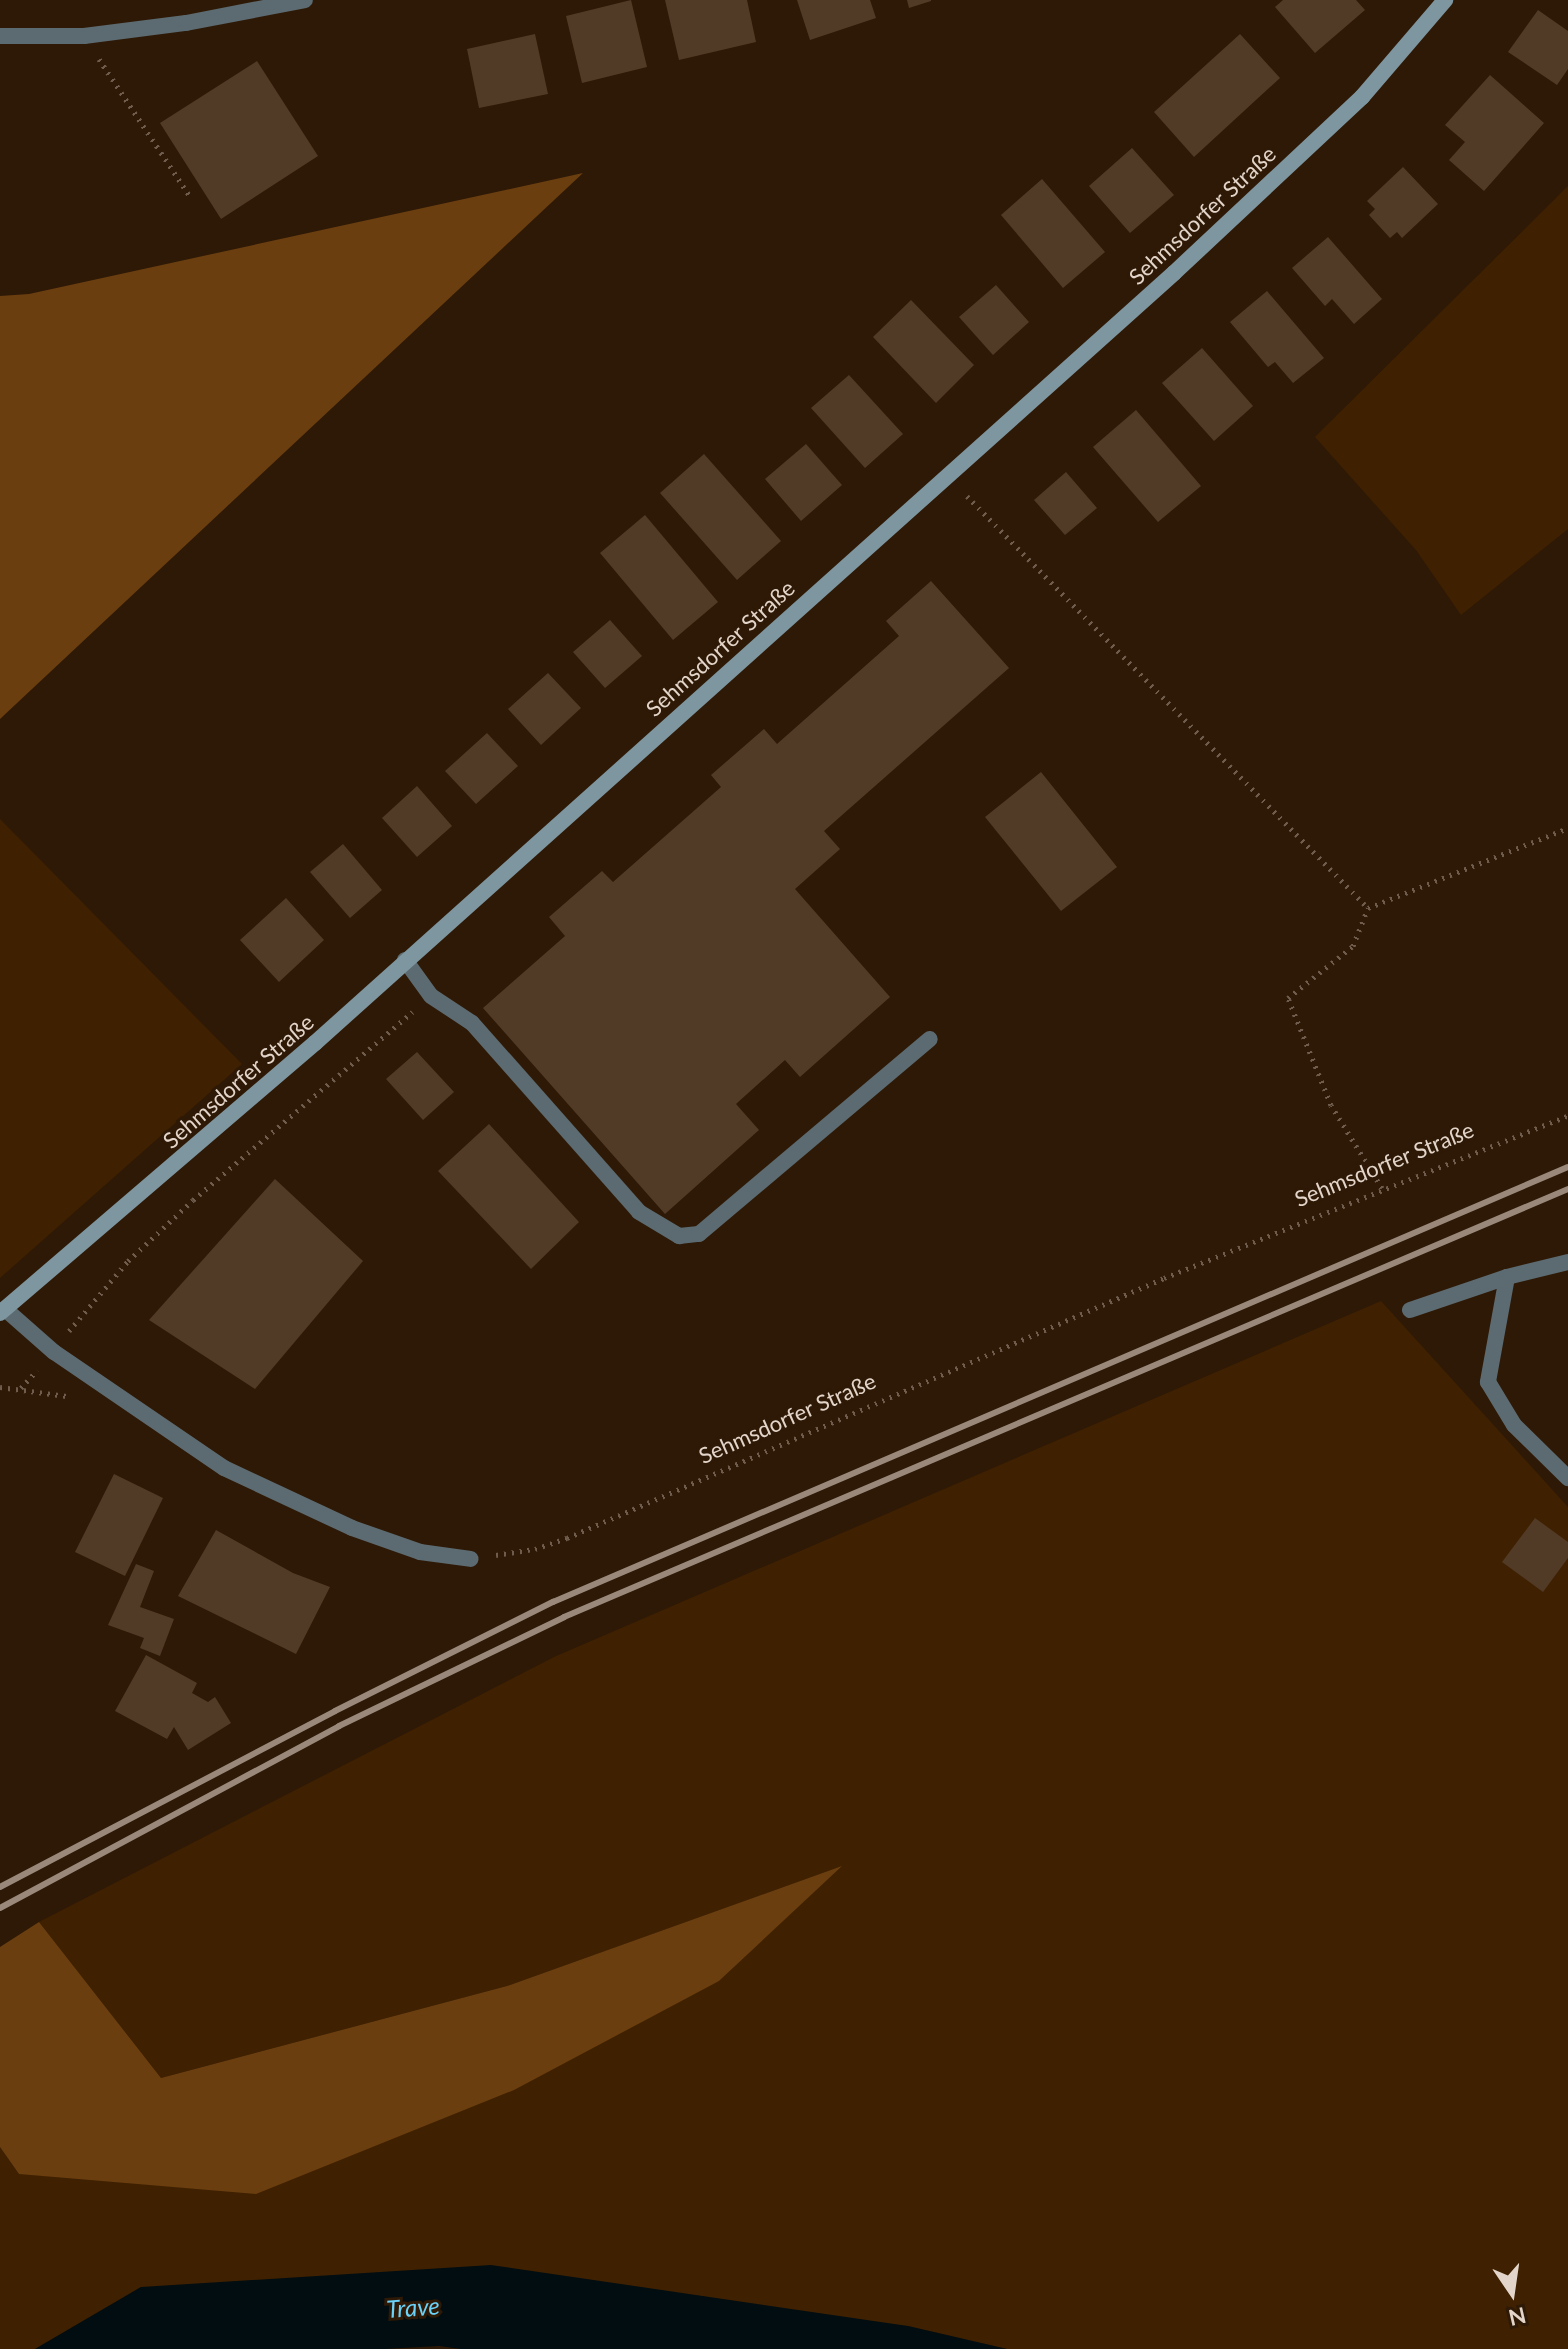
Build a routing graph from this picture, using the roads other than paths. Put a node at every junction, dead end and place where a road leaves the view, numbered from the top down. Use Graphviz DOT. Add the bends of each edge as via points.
graph roads {
  1 [pos="305,0"];
  2 [pos="1445,0"];
  3 [pos="0,36"];
  4 [pos="405,960"];
  5 [pos="930,1039"];
  6 [pos="1568,1262"];
  7 [pos="1507,1277"];
  8 [pos="1410,1310"];
  9 [pos="3,1311"];
  10 [pos="1568,1478"];
  11 [pos="471,1559"];
  1 -- 3 [label="street" via="84,36"];
  2 -- 4 [label="main road, Sehmsdorfer Straße" via="1362,97"];
  4 -- 5 [label="street" via="431,996 472,1023 639,1212 679,1236 699,1234"];
  4 -- 9 [label="main road, Sehmsdorfer Straße"];
  6 -- 7 [label="street"];
  7 -- 8 [label="street"];
  7 -- 10 [label="street" via="1488,1382 1514,1425"];
  9 -- 11 [label="street, Sehmsdorfer Straße" via="224,1468 352,1528 420,1552"];
}
